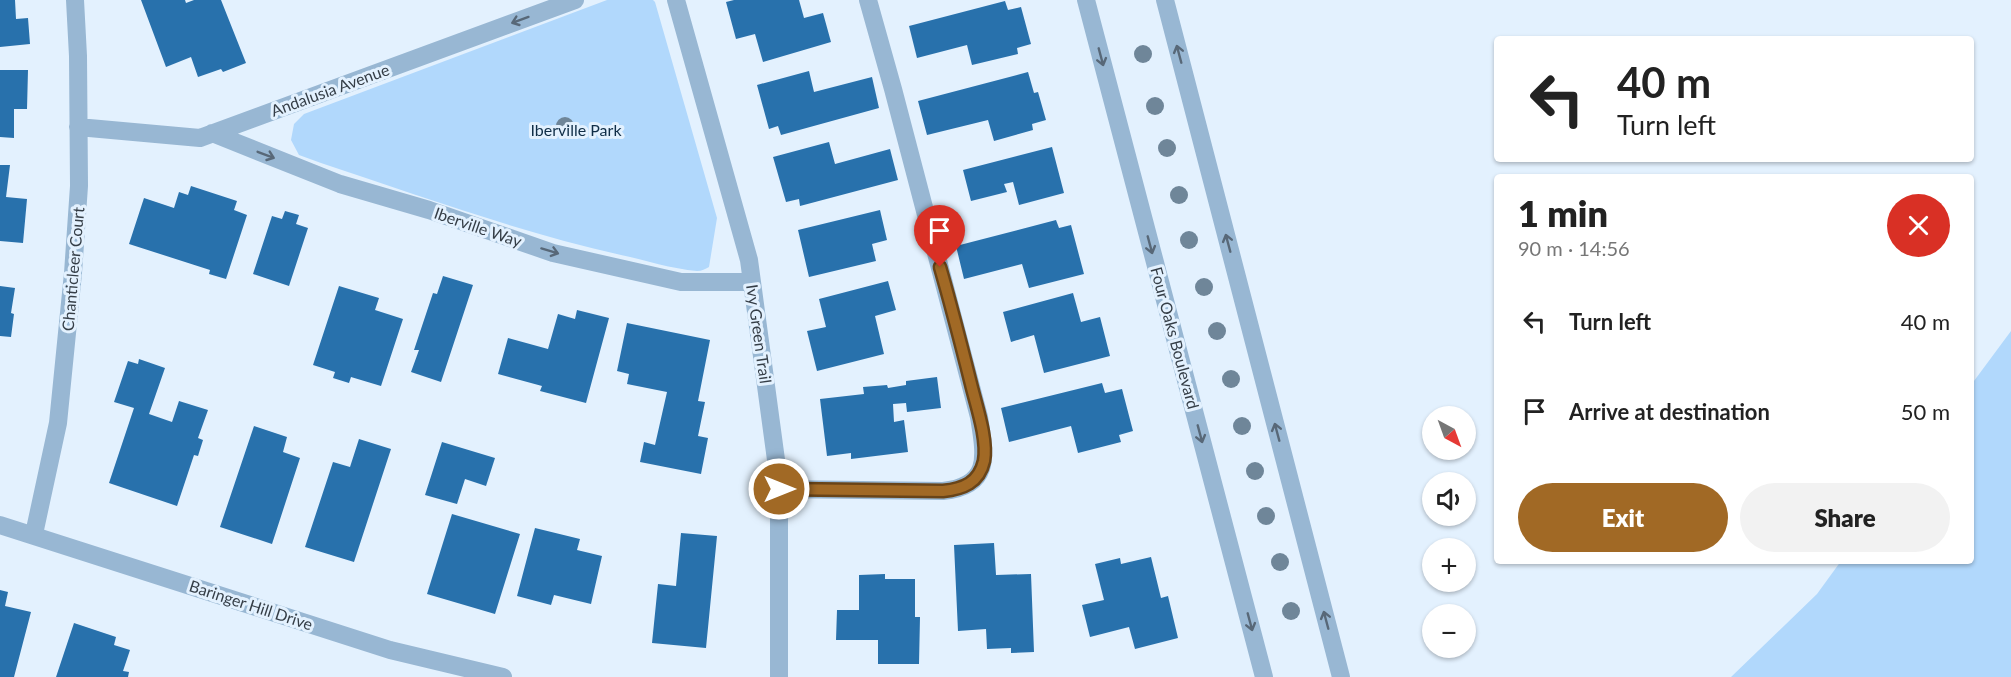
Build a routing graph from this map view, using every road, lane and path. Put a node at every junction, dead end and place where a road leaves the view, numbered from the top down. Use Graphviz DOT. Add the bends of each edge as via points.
graph roads {
  1 [pos="75,0"];
  2 [pos="575,0"];
  3 [pos="676,0"];
  4 [pos="867,0"];
  5 [pos="1086,0"];
  6 [pos="1165,0"];
  7 [pos="78,127"];
  8 [pos="212,133"];
  9 [pos="752,282"];
  10 [pos="779,489"];
  11 [pos="0,525"];
  12 [pos="34,534"];
  13 [pos="503,677"];
  14 [pos="779,677"];
  15 [pos="1264,677"];
  16 [pos="1340,677"];
  1 -- 7 [label="street, Chanticleer Court"];
  2 -- 8 [label="street, Andalusia Avenue, one-way"];
  3 -- 9 [label="street, Ivy Green Trail"];
  4 -- 10 [label="street" via="980,417 984,461 975,480 959,489"];
  5 -- 15 [label="street, Four Oaks Boulevard, one-way"];
  16 -- 6 [label="street, one-way"];
  7 -- 8 [label="street, Andalusia Avenue" via="200,138"];
  7 -- 12 [label="street, Chanticleer Court" via="78,212 58,423"];
  8 -- 9 [label="street, Iberville Way, one-way" via="340,184 553,253 681,282"];
  9 -- 10 [label="street, Ivy Green Trail"];
  10 -- 14 [label="street, Ivy Green Trail"];
  11 -- 12 [label="street, Baringer Hill Drive"];
  12 -- 13 [label="street, Baringer Hill Drive" via="390,650"];
}
